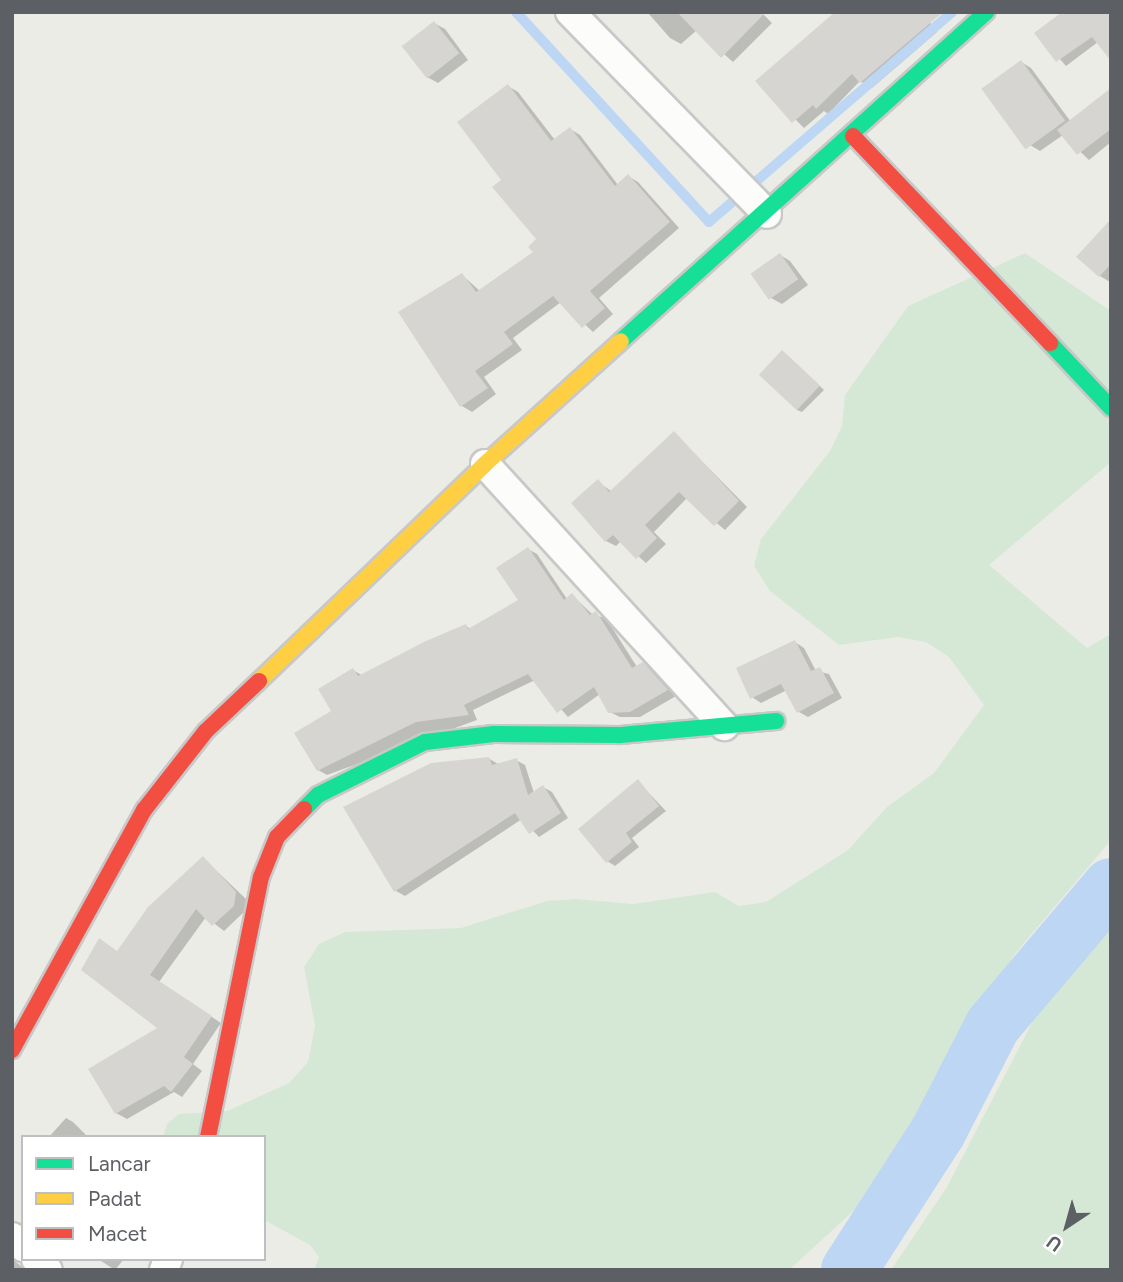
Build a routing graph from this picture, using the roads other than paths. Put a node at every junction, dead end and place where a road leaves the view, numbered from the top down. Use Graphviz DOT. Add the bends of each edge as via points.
graph roads {
  1 [pos="570,12"];
  2 [pos="987,12"];
  3 [pos="853,136"];
  4 [pos="760,209"];
  5 [pos="1111,408"];
  6 [pos="485,464"];
  7 [pos="776,721"];
  8 [pos="724,726"];
  9 [pos="12,1050"];
  10 [pos="208,1135"];
  1 -- 4 [label="street"];
  2 -- 3 [label="street"];
  3 -- 4 [label="street"];
  3 -- 5 [label="street"];
  4 -- 6 [label="street"];
  6 -- 8 [label="street"];
  6 -- 9 [label="street" via="309,628 206,731 167,777 107,872"];
  7 -- 8 [label="street"];
  8 -- 10 [label="street" via="598,736 494,734 425,742 317,796 277,837 261,877"];
}
